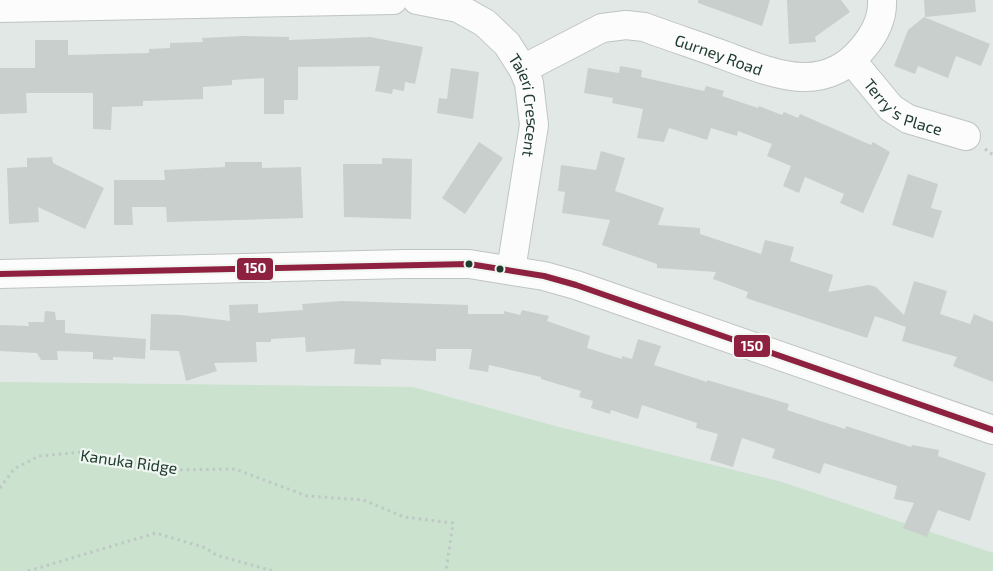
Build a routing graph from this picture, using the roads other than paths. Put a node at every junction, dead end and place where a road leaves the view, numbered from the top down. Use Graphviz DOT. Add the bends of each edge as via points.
graph roads {
  1 [pos="393,0"];
  2 [pos="417,0"];
  3 [pos="882,0"];
  4 [pos="202,2"];
  5 [pos="0,8"];
  6 [pos="852,62"];
  7 [pos="523,69"];
  8 [pos="966,136"];
  9 [pos="511,270"];
  10 [pos="0,274"];
  11 [pos="993,430"];
  1 -- 4 [label="street"];
  2 -- 7 [label="street, Taieri Crescent" via="458,8 485,23 507,44"];
  3 -- 6 [label="street, Gurney Road" via="879,22"];
  4 -- 5 [label="street"];
  6 -- 7 [label="street, Gurney Road" via="814,77 765,72 644,27 626,25 602,28"];
  6 -- 8 [label="street, Terry's Place" via="890,108 908,119"];
  7 -- 9 [label="street, Taieri Crescent" via="532,98 534,124"];
  9 -- 10 [label="street" via="469,264 404,264"];
  9 -- 11 [label="street" via="576,285"];
}
